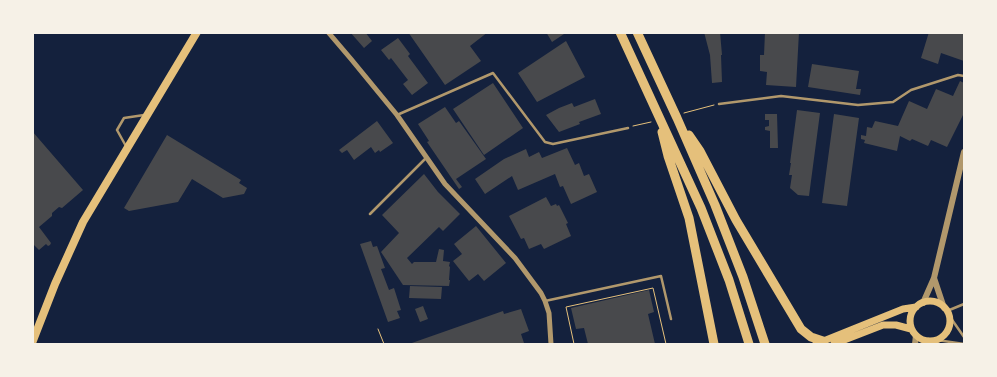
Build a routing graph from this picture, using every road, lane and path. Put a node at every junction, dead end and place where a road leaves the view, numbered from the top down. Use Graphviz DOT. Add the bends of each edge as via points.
graph roads {
  1 [pos="198,32"];
  2 [pos="328,32"];
  3 [pos="620,32"];
  4 [pos="637,32"];
  5 [pos="964,76"];
  6 [pos="719,104"];
  7 [pos="658,112"];
  8 [pos="148,115"];
  9 [pos="397,115"];
  10 [pos="678,118"];
  11 [pos="628,128"];
  12 [pos="127,149"];
  13 [pos="964,152"];
  14 [pos="426,158"];
  15 [pos="370,214"];
  16 [pos="934,278"];
  17 [pos="546,301"];
  18 [pos="565,303"];
  19 [pos="964,304"];
  20 [pos="919,305"];
  21 [pos="566,307"];
  22 [pos="946,311"];
  23 [pos="670,319"];
  24 [pos="378,329"];
  25 [pos="914,332"];
  26 [pos="964,337"];
  27 [pos="931,342"];
  28 [pos="32,343"];
  29 [pos="820,343"];
  30 [pos="384,344"];
  31 [pos="551,344"];
  32 [pos="574,344"];
  33 [pos="666,344"];
  34 [pos="714,344"];
  35 [pos="749,344"];
  36 [pos="764,344"];
  37 [pos="834,344"];
  38 [pos="915,344"];
  39 [pos="964,344"];
  1 -- 8 [label="main road"];
  2 -- 9 [label="street"];
  3 -- 7 [label="highway"];
  4 -- 10 [label="highway"];
  5 -- 6 [label="lane" via="911,90 893,102 858,105 781,96"];
  7 -- 34 [label="highway" via="668,156 689,218"];
  7 -- 35 [label="highway" via="702,208"];
  8 -- 12 [label="main road"];
  8 -- 12 [label="lane" via="124,118 119,124 117,130"];
  9 -- 11 [label="lane" via="494,73 545,142 553,144"];
  9 -- 14 [label="street"];
  10 -- 29 [label="highway" via="801,329"];
  10 -- 36 [label="highway" via="743,277"];
  12 -- 28 [label="main road" via="83,222"];
  13 -- 16 [label="street"];
  14 -- 15 [label="lane"];
  14 -- 17 [label="street" via="445,184 515,258"];
  16 -- 20 [label="street"];
  16 -- 22 [label="street"];
  17 -- 23 [label="lane" via="661,276"];
  17 -- 31 [label="street"];
  18 -- 21 [label="path"];
  19 -- 22 [label="lane"];
  20 -- 22 [label="main road" via="934,302"];
  20 -- 25 [label="main road" via="910,317"];
  20 -- 29 [label="main road"];
  21 -- 32 [label="path"];
  21 -- 33 [label="path" via="653,288"];
  22 -- 26 [label="lane"];
  22 -- 27 [label="main road" via="949,326 942,337"];
  24 -- 30 [label="path"];
  25 -- 27 [label="main road"];
  25 -- 37 [label="main road" via="896,324 883,325"];
  25 -- 38 [label="street"];
  27 -- 39 [label="lane"];
}
